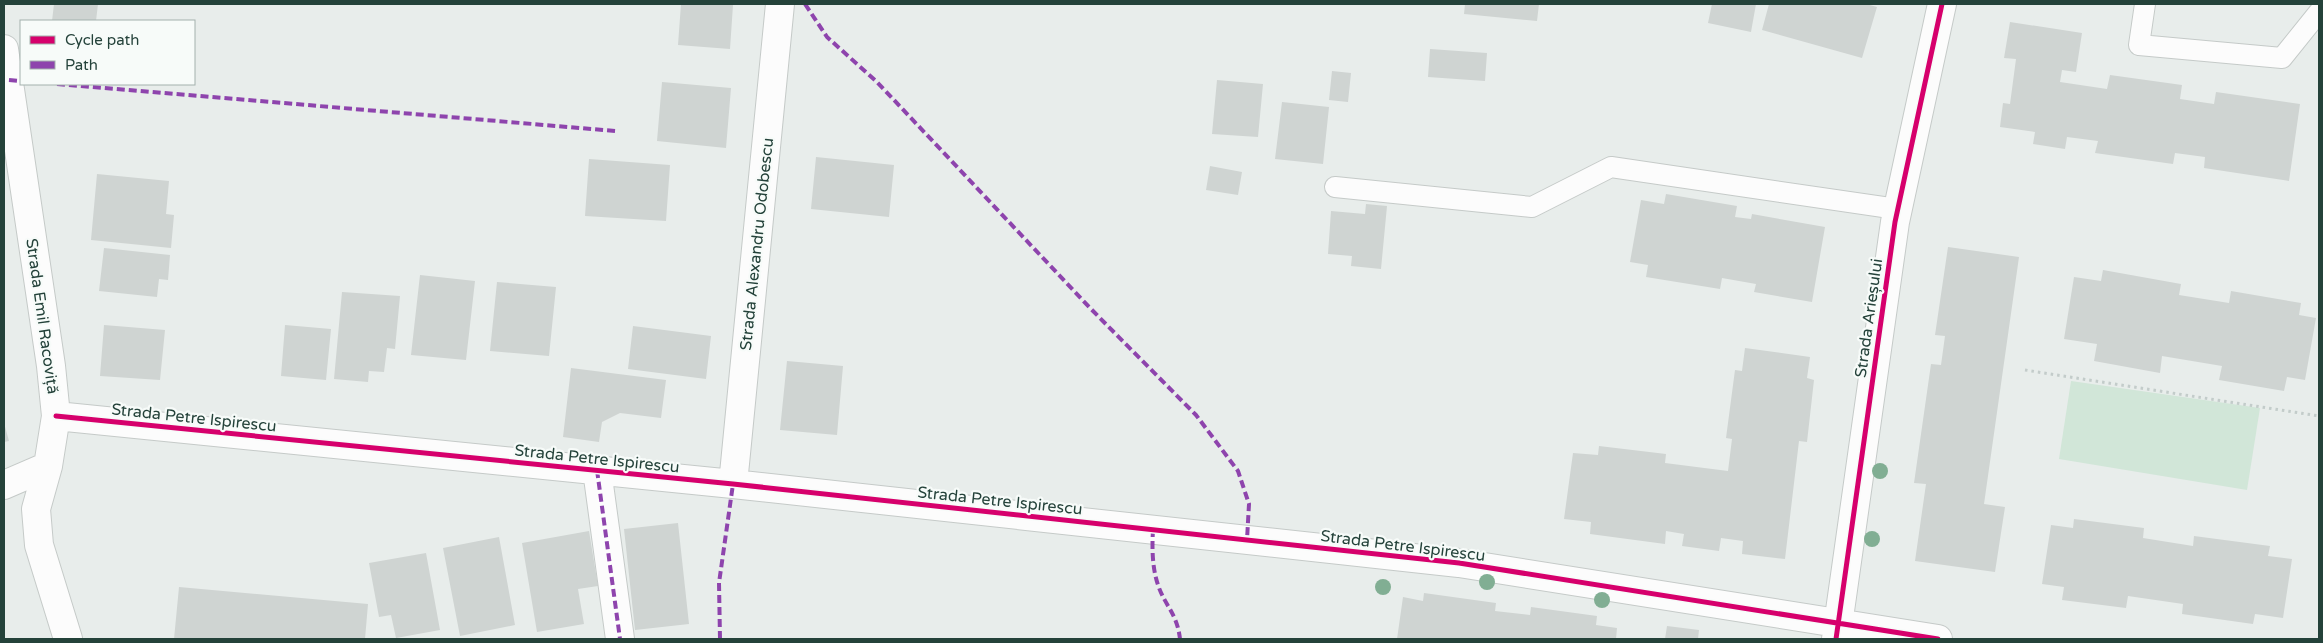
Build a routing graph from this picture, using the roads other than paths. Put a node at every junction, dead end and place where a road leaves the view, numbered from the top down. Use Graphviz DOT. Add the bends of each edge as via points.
graph roads {
  1 [pos="780,4"];
  2 [pos="1942,4"];
  3 [pos="2145,4"];
  4 [pos="2319,12"];
  5 [pos="4,49"];
  6 [pos="8,109"];
  7 [pos="1335,187"];
  8 [pos="1897,209"];
  9 [pos="56,416"];
  10 [pos="48,466"];
  11 [pos="596,470"];
  12 [pos="733,484"];
  13 [pos="4,485"];
  14 [pos="1837,632"];
  15 [pos="68,639"];
  16 [pos="620,639"];
  17 [pos="1938,639"];
  1 -- 12 [label="street, Strada Alexandru Odobescu"];
  2 -- 8 [label="street, Strada Arieșului"];
  3 -- 4 [label="lane" via="2139,45 2282,58"];
  5 -- 6 [label="street, Strada Emil Racoviță"];
  6 -- 9 [label="street, Strada Emil Racoviță" via="51,366"];
  7 -- 8 [label="lane" via="1532,207 1611,168"];
  8 -- 14 [label="street, Strada Arieșului"];
  9 -- 10 [label="street, Strada Emil Racoviță"];
  9 -- 11 [label="street, Strada Petre Ispirescu"];
  10 -- 13 [label="street"];
  10 -- 15 [label="street, Strada Emil Racoviță" via="36,509 39,545"];
  11 -- 12 [label="street, Strada Petre Ispirescu"];
  11 -- 16 [label="street"];
  12 -- 14 [label="street, Strada Petre Ispirescu" via="1459,563 1651,592"];
  14 -- 17 [label="street, Strada Petre Ispirescu"];
}
